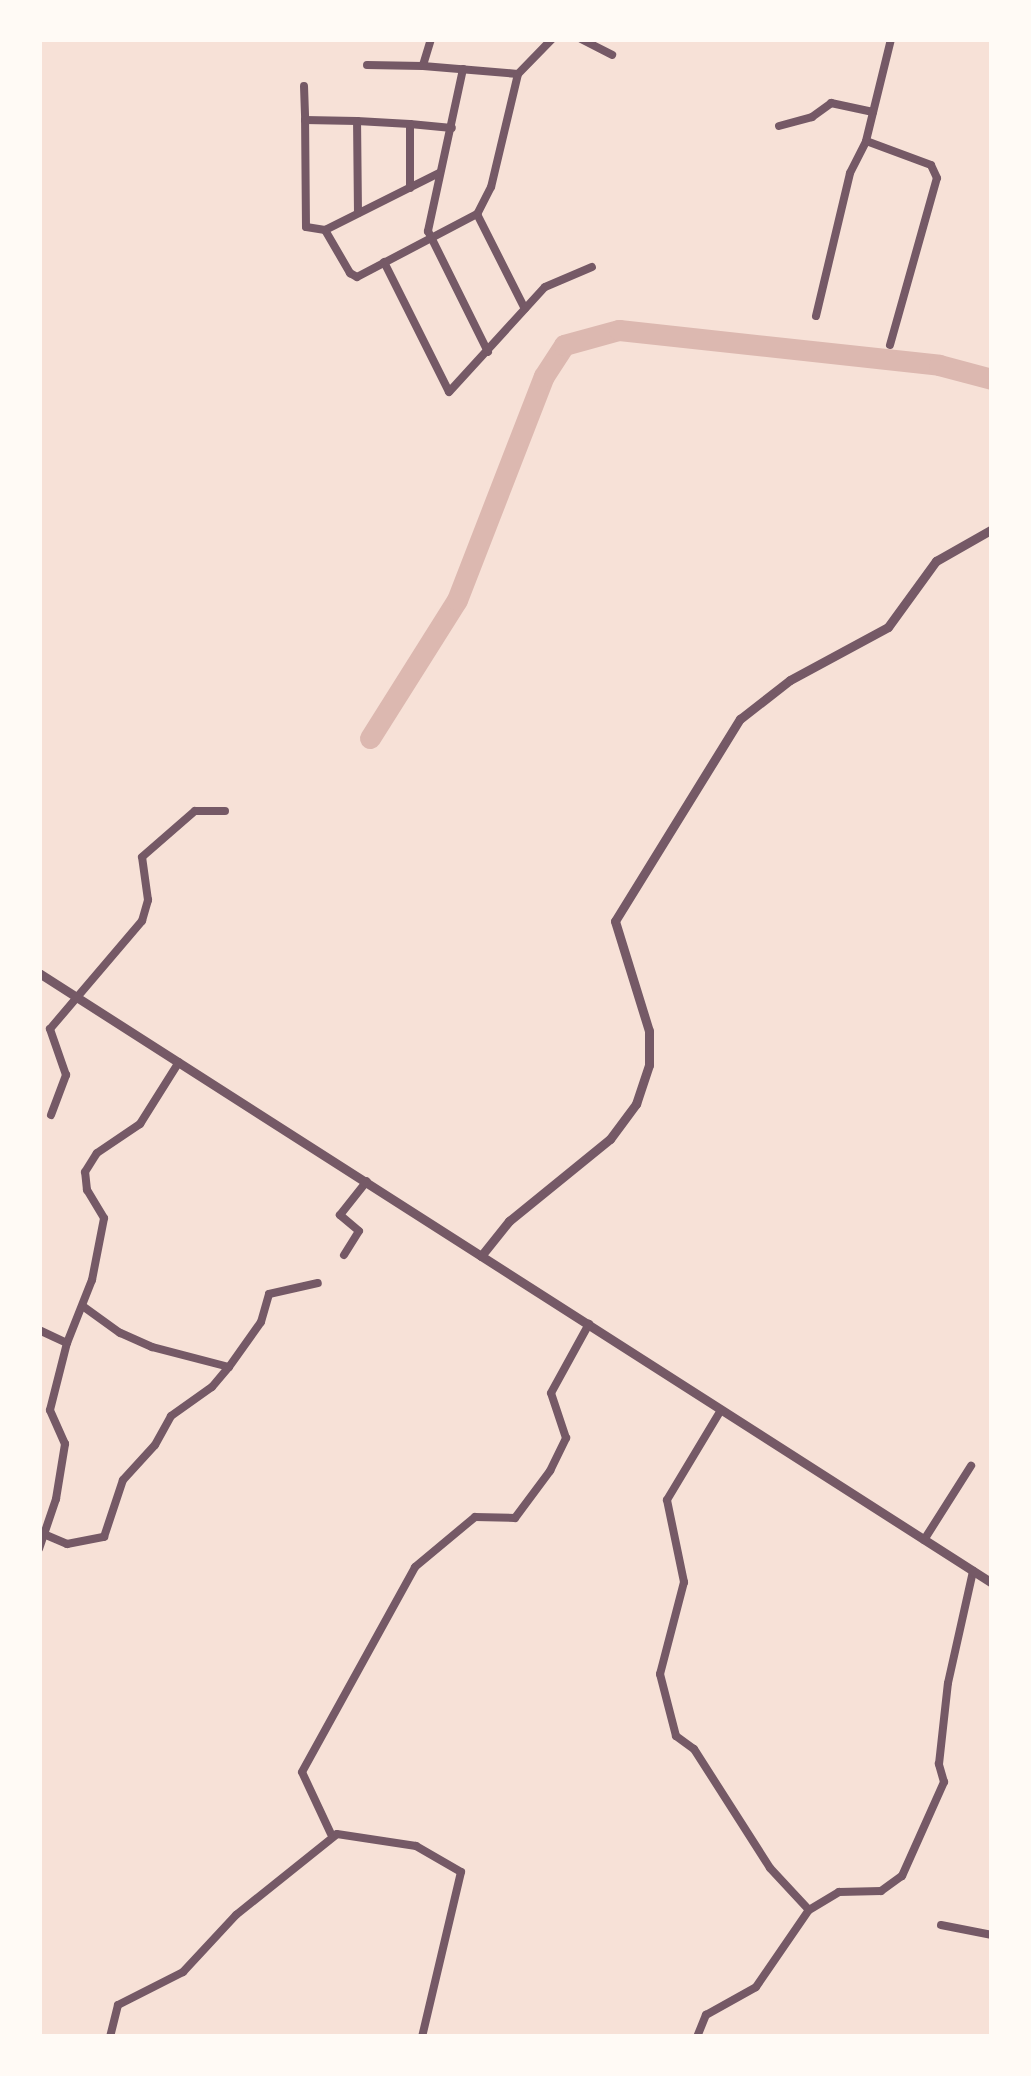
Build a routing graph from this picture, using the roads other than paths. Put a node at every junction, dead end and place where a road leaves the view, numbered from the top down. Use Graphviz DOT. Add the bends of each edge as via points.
graph roads {
  1 [pos="431,39"];
  2 [pos="552,39"];
  3 [pos="580,39"];
  4 [pos="891,39"];
  5 [pos="612,55"];
  6 [pos="368,64"];
  7 [pos="423,66"];
  8 [pos="463,69"];
  9 [pos="518,74"];
  10 [pos="304,86"];
  11 [pos="873,112"];
  12 [pos="305,120"];
  13 [pos="357,121"];
  14 [pos="410,124"];
  15 [pos="779,126"];
  16 [pos="452,128"];
  17 [pos="866,141"];
  18 [pos="439,173"];
  19 [pos="410,188"];
  20 [pos="358,213"];
  21 [pos="477,214"];
  22 [pos="325,230"];
  23 [pos="429,237"];
  24 [pos="384,262"];
  25 [pos="592,267"];
  26 [pos="525,309"];
  27 [pos="816,316"];
  28 [pos="890,345"];
  29 [pos="488,352"];
  30 [pos="992,529"];
  31 [pos="225,811"];
  32 [pos="39,973"];
  33 [pos="78,998"];
  34 [pos="179,1063"];
  35 [pos="51,1115"];
  36 [pos="368,1180"];
  37 [pos="344,1255"];
  38 [pos="482,1256"];
  39 [pos="318,1283"];
  40 [pos="84,1306"];
  41 [pos="590,1324"];
  42 [pos="39,1330"];
  43 [pos="67,1343"];
  44 [pos="229,1367"];
  45 [pos="45,1410"];
  46 [pos="722,1410"];
  47 [pos="971,1466"];
  48 [pos="46,1535"];
  49 [pos="923,1542"];
  50 [pos="39,1549"];
  51 [pos="974,1571"];
  52 [pos="992,1583"];
  53 [pos="331,1834"];
  54 [pos="809,1910"];
  55 [pos="941,1925"];
  56 [pos="992,1935"];
  57 [pos="110,2037"];
  58 [pos="422,2037"];
  59 [pos="697,2037"];
  1 -- 7 [label="street"];
  2 -- 9 [label="street"];
  3 -- 5 [label="street"];
  4 -- 11 [label="street"];
  6 -- 7 [label="street"];
  7 -- 8 [label="street"];
  8 -- 9 [label="street"];
  8 -- 16 [label="street"];
  9 -- 21 [label="street"];
  10 -- 12 [label="street"];
  11 -- 15 [label="street" via="831,103"];
  11 -- 17 [label="street"];
  12 -- 13 [label="street"];
  12 -- 22 [label="street" via="306,226"];
  13 -- 14 [label="street"];
  13 -- 20 [label="street"];
  14 -- 16 [label="street"];
  14 -- 19 [label="street"];
  16 -- 18 [label="street"];
  17 -- 27 [label="street" via="850,173"];
  17 -- 28 [label="street" via="931,165 936,175"];
  18 -- 19 [label="street"];
  18 -- 23 [label="street"];
  19 -- 20 [label="street"];
  20 -- 22 [label="street"];
  21 -- 23 [label="street"];
  21 -- 26 [label="street"];
  22 -- 24 [label="street" via="353,276"];
  23 -- 24 [label="street"];
  23 -- 29 [label="street"];
  24 -- 29 [label="street" via="449,392"];
  25 -- 26 [label="street" via="544,287"];
  26 -- 29 [label="street"];
  30 -- 38 [label="street" via="936,561 880,632 790,680 740,719 615,921 649,1031 650,1065 636,1104 610,1139 509,1221"];
  31 -- 33 [label="street" via="195,811 142,857 142,921"];
  32 -- 33 [label="street"];
  33 -- 34 [label="street"];
  33 -- 35 [label="street" via="50,1029 66,1076"];
  34 -- 36 [label="street"];
  34 -- 40 [label="street" via="140,1124 89,1163 87,1190 104,1218"];
  36 -- 37 [label="street" via="340,1215 359,1231"];
  36 -- 38 [label="street"];
  38 -- 41 [label="street"];
  39 -- 44 [label="street" via="269,1294 261,1322"];
  40 -- 43 [label="street"];
  40 -- 44 [label="street" via="152,1347"];
  41 -- 46 [label="street"];
  41 -- 53 [label="street" via="551,1393 566,1438 550,1471 515,1518 475,1517 415,1567 302,1772"];
  42 -- 43 [label="street"];
  43 -- 45 [label="street"];
  44 -- 48 [label="street" via="171,1416 123,1480 104,1537 67,1544"];
  45 -- 48 [label="street" via="65,1444"];
  46 -- 49 [label="street"];
  46 -- 54 [label="street" via="668,1500 684,1582 660,1674 676,1736 694,1749 770,1868"];
  47 -- 49 [label="street"];
  48 -- 50 [label="street"];
  49 -- 51 [label="street"];
  51 -- 52 [label="street"];
  51 -- 54 [label="street" via="948,1683 944,1782 902,1876 881,1891 839,1892"];
  53 -- 57 [label="street" via="183,1972 118,2005"];
  53 -- 58 [label="street" via="416,1846 461,1872"];
  54 -- 59 [label="street" via="756,1987 706,2014"];
  55 -- 56 [label="street"];
}
